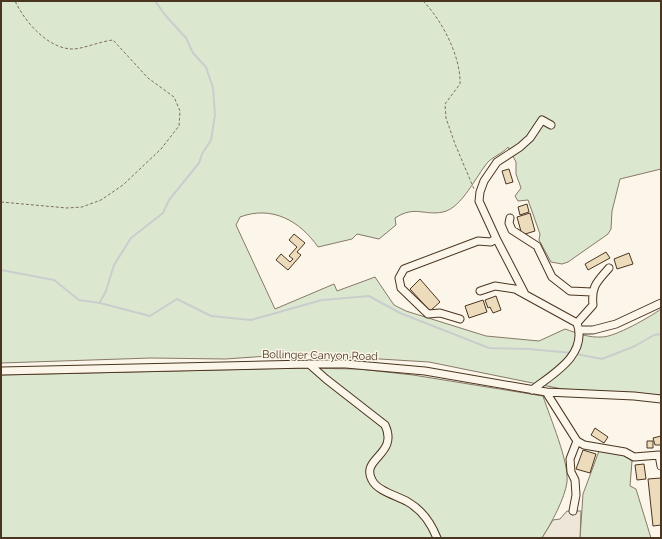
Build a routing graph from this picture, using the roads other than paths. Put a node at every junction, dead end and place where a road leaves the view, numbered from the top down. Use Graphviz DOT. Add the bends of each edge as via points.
graph roads {
  1 [pos="551,125"];
  2 [pos="510,218"];
  3 [pos="496,238"];
  4 [pos="609,268"];
  5 [pos="480,291"];
  6 [pos="524,292"];
  7 [pos="592,292"];
  8 [pos="661,303"];
  9 [pos="460,319"];
  10 [pos="578,327"];
  11 [pos="309,364"];
  12 [pos="1,371"];
  13 [pos="532,390"];
  14 [pos="546,392"];
  15 [pos="661,399"];
  16 [pos="577,441"];
  17 [pos="660,454"];
  18 [pos="661,466"];
  19 [pos="572,511"];
  20 [pos="437,538"];
  1 -- 3 [label="street" via="542,120 530,138 497,162 484,181 480,201"];
  2 -- 7 [label="street" via="512,230 536,246 552,277 570,291"];
  3 -- 6 [label="street"];
  3 -- 9 [label="street" via="491,242 478,241 404,269 399,278 401,288 428,314 440,313"];
  4 -- 7 [label="street" via="598,280"];
  5 -- 6 [label="street" via="495,286"];
  6 -- 10 [label="street" via="528,297"];
  7 -- 10 [label="street" via="592,304"];
  8 -- 10 [label="street" via="616,324 593,330"];
  10 -- 13 [label="street" via="578,343 568,362"];
  11 -- 12 [label="street, Bollinger Canyon Road"];
  11 -- 13 [label="street, Bollinger Canyon Road" via="346,364 425,371"];
  11 -- 20 [label="street" via="385,425 389,433 387,447 371,465 371,479 376,485 420,511 430,522"];
  13 -- 14 [label="street, Bollinger Canyon Road"];
  14 -- 15 [label="street, Bollinger Canyon Road"];
  14 -- 16 [label="street"];
  16 -- 17 [label="street" via="584,445 625,452 634,457"];
  16 -- 19 [label="street" via="570,459 576,495"];
  17 -- 18 [label="street"];
}
